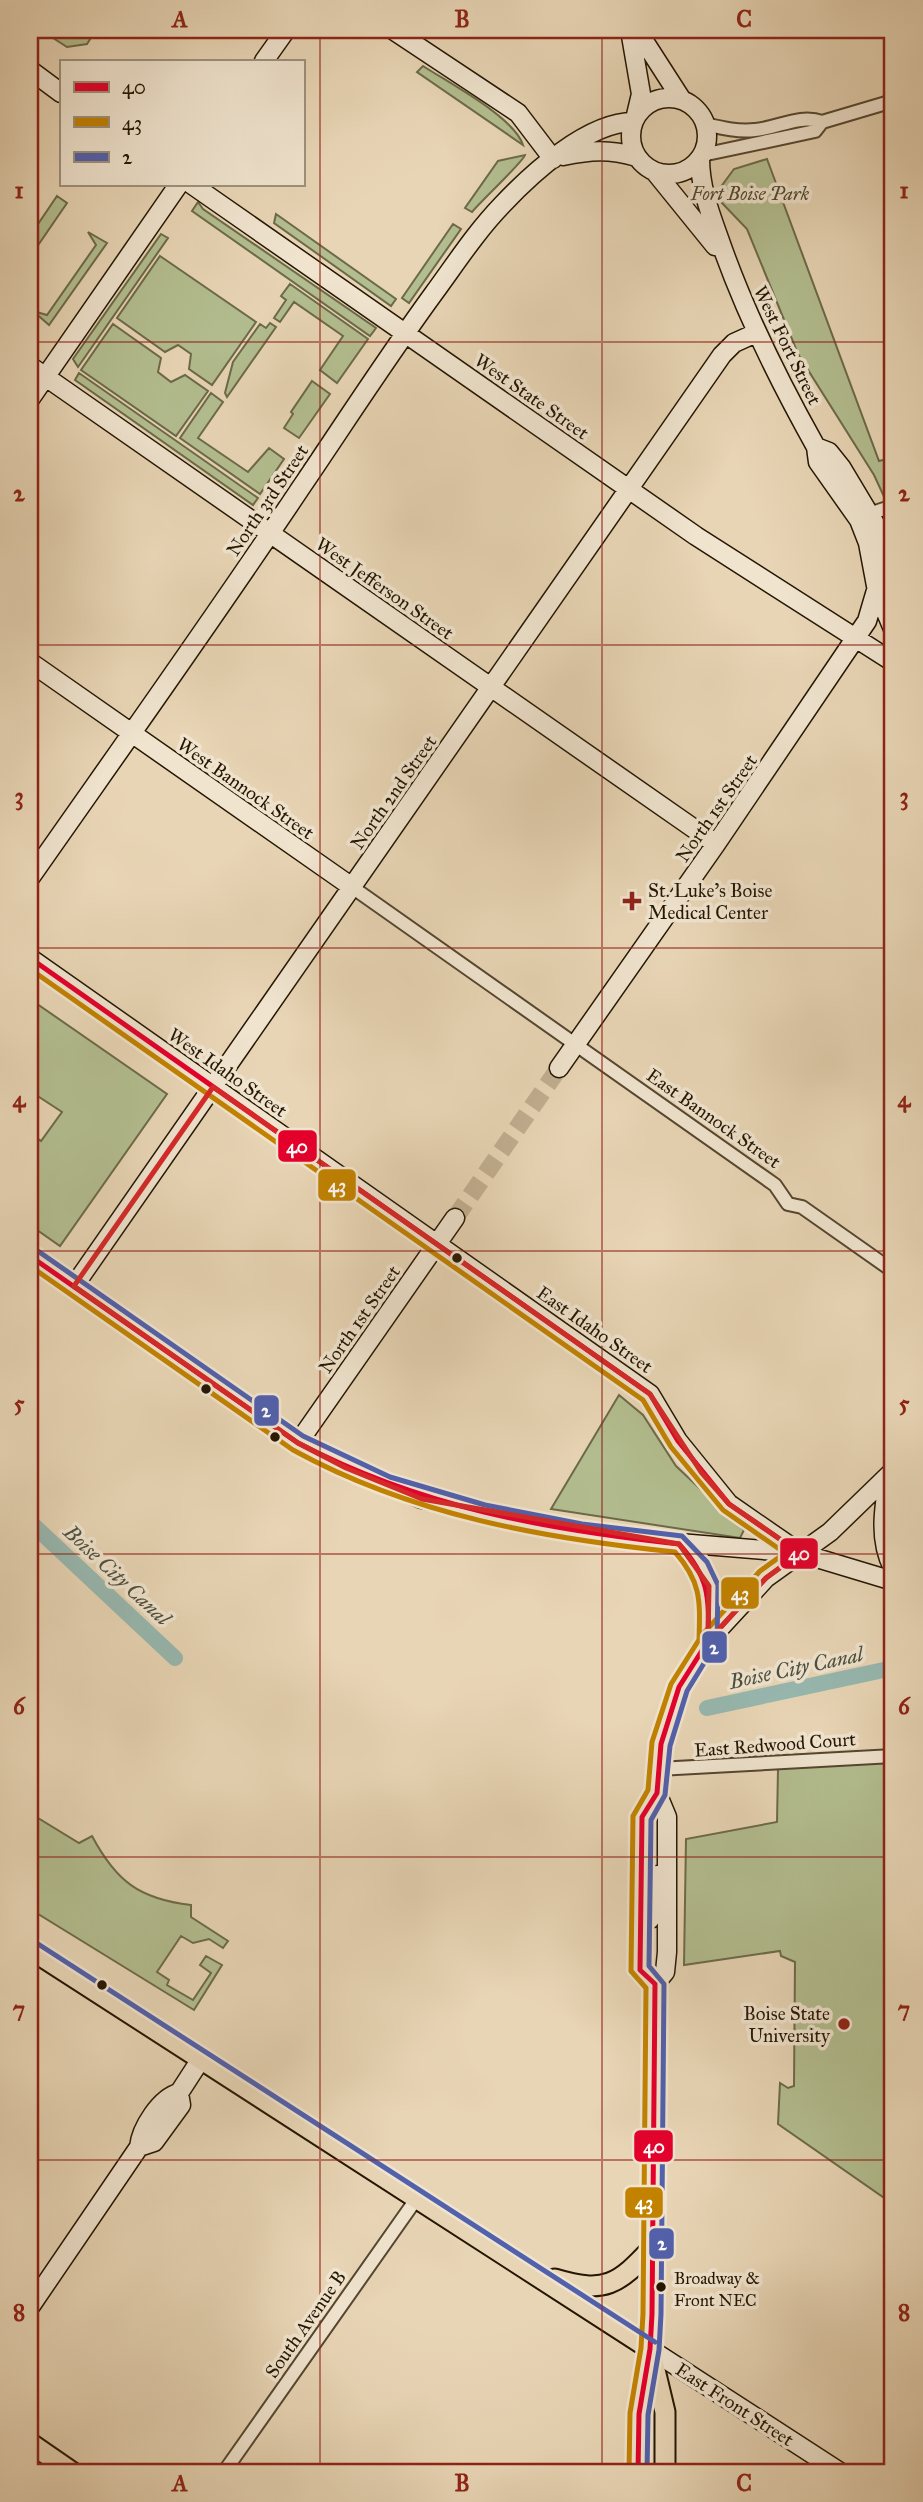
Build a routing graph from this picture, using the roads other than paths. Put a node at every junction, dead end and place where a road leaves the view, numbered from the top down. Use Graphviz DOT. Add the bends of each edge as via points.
graph roads {
  1 [pos="286,30"];
  2 [pos="393,30"];
  3 [pos="630,30"];
  4 [pos="637,30"];
  5 [pos="265,60"];
  6 [pos="30,71"];
  7 [pos="60,92"];
  8 [pos="682,100"];
  9 [pos="893,101"];
  10 [pos="635,119"];
  11 [pos="822,122"];
  12 [pos="705,124"];
  13 [pos="701,156"];
  14 [pos="637,157"];
  15 [pos="553,159"];
  16 [pos="655,172"];
  17 [pos="178,186"];
  18 [pos="194,186"];
  19 [pos="726,260"];
  20 [pos="405,333"];
  21 [pos="756,333"];
  22 [pos="30,366"];
  23 [pos="45,377"];
  24 [pos="30,399"];
  25 [pos="816,447"];
  26 [pos="629,489"];
  27 [pos="893,506"];
  28 [pos="872,513"];
  29 [pos="271,533"];
  30 [pos="877,592"];
  31 [pos="893,629"];
  32 [pos="853,638"];
  33 [pos="30,662"];
  34 [pos="893,662"];
  35 [pos="491,687"];
  36 [pos="131,733"];
  37 [pos="716,845"];
  38 [pos="30,878"];
  39 [pos="352,887"];
  40 [pos="30,958"];
  41 [pos="577,1044"];
  42 [pos="559,1068"];
  43 [pos="213,1087"];
  44 [pos="455,1218"];
  45 [pos="437,1244"];
  46 [pos="30,1256"];
  47 [pos="893,1271"];
  48 [pos="74,1286"];
  49 [pos="298,1443"];
  50 [pos="891,1473"];
  51 [pos="679,1544"];
  52 [pos="800,1553"];
  53 [pos="893,1568"];
  54 [pos="893,1581"];
  55 [pos="708,1641"];
  56 [pos="893,1756"];
  57 [pos="659,1769"];
  58 [pos="657,1793"];
  59 [pos="667,1864"];
  60 [pos="640,1922"];
  61 [pos="30,1949"];
  62 [pos="655,1984"];
  63 [pos="201,2059"];
  64 [pos="417,2198"];
  65 [pos="653,2247"];
  66 [pos="530,2271"];
  67 [pos="30,2307"];
  68 [pos="650,2349"];
  69 [pos="30,2443"];
  70 [pos="72,2472"];
  71 [pos="225,2472"];
  72 [pos="638,2472"];
  73 [pos="665,2472"];
  74 [pos="840,2472"];
  1 -- 5 [label="street"];
  2 -- 15 [label="street" via="518,113"];
  3 -- 10 [label="street" via="641,94"];
  4 -- 8 [label="street"];
  6 -- 7 [label="street"];
  8 -- 10 [label="street" via="656,100"];
  8 -- 12 [label="street"];
  9 -- 11 [label="street"];
  10 -- 14 [label="street" via="631,137"];
  10 -- 15 [label="street, North 3rd Street" via="580,139"];
  11 -- 12 [label="street" via="811,118 757,130"];
  11 -- 13 [label="street" via="815,131"];
  12 -- 13 [label="street"];
  13 -- 16 [label="street" via="687,170"];
  13 -- 19 [label="street, West Fort Street" via="703,193"];
  14 -- 15 [label="street, North 3rd Street" via="594,149"];
  14 -- 16 [label="street"];
  15 -- 20 [label="street, North 3rd Street" via="476,235"];
  16 -- 19 [label="street, West Fort Street"];
  17 -- 23 [label="street"];
  18 -- 20 [label="street, West State Street"];
  19 -- 21 [label="street, West Fort Street"];
  20 -- 26 [label="street, West State Street"];
  20 -- 29 [label="street, North 3rd Street"];
  21 -- 25 [label="street, West Fort Street"];
  21 -- 26 [label="street, North 2nd Street" via="734,343 722,355"];
  22 -- 23 [label="street, West Jefferson Street"];
  23 -- 24 [label="street"];
  23 -- 29 [label="street, West Jefferson Street"];
  25 -- 28 [label="street, West Fort Street" via="829,452"];
  25 -- 30 [label="street, West Fort Street" via="818,462 859,520"];
  26 -- 32 [label="street, West State Street"];
  26 -- 35 [label="street, North 2nd Street"];
  27 -- 28 [label="street"];
  28 -- 30 [label="street, West Fort Street" via="883,570"];
  29 -- 35 [label="street, West Jefferson Street"];
  29 -- 36 [label="street, North 3rd Street"];
  30 -- 31 [label="street"];
  30 -- 32 [label="street, West Fort Street" via="867,621"];
  32 -- 34 [label="street, West State Street"];
  32 -- 37 [label="street, North 1st Street" via="837,669"];
  33 -- 36 [label="street, West Bannock Street"];
  35 -- 37 [label="street, West Jefferson Street"];
  35 -- 39 [label="street, North 2nd Street"];
  36 -- 38 [label="street, North 3rd Street"];
  36 -- 39 [label="street, West Bannock Street"];
  37 -- 41 [label="street, North 1st Street"];
  39 -- 41 [label="street, West Bannock Street"];
  39 -- 43 [label="street, North 2nd Street"];
  40 -- 43 [label="street, West Idaho Street"];
  41 -- 42 [label="street, North 1st Street"];
  41 -- 47 [label="street, East Bannock Street" via="775,1185 788,1205 802,1207"];
  43 -- 45 [label="street, West Idaho Street"];
  43 -- 48 [label="street, North 2nd Street"];
  44 -- 45 [label="street, North 1st Street"];
  45 -- 49 [label="street, North 1st Street"];
  45 -- 52 [label="street, East Idaho Street" via="650,1394 678,1441 729,1504"];
  46 -- 48 [label="street"];
  48 -- 49 [label="street"];
  49 -- 51 [label="street" via="422,1499 619,1538"];
  50 -- 52 [label="street" via="830,1532"];
  50 -- 53 [label="street" via="883,1519"];
  51 -- 52 [label="street"];
  51 -- 55 [label="street" via="700,1567 709,1586"];
  52 -- 54 [label="street"];
  52 -- 55 [label="street" via="766,1578"];
  55 -- 57 [label="street" via="680,1684 661,1744"];
  56 -- 57 [label="street, East Redwood Court"];
  57 -- 58 [label="street"];
  58 -- 59 [label="street" via="667,1817"];
  58 -- 60 [label="street" via="642,1817"];
  59 -- 60 [label="street" via="657,1875 650,1919"];
  59 -- 62 [label="street" via="666,1966 664,1976"];
  60 -- 62 [label="street" via="640,1970"];
  61 -- 63 [label="main road, East Front Street"];
  62 -- 65 [label="street"];
  63 -- 64 [label="main road, East Front Street"];
  63 -- 67 [label="street" via="179,2093 169,2096 141,2134 139,2147"];
  64 -- 66 [label="main road, East Front Street"];
  64 -- 71 [label="street, South Avenue B"];
  65 -- 66 [label="main road" via="609,2285 595,2288"];
  65 -- 68 [label="street"];
  66 -- 68 [label="main road, East Front Street"];
  68 -- 72 [label="main road" via="639,2414"];
  68 -- 73 [label="main road" via="664,2412"];
  68 -- 74 [label="street, East Front Street"];
  69 -- 70 [label="main road"];
}
